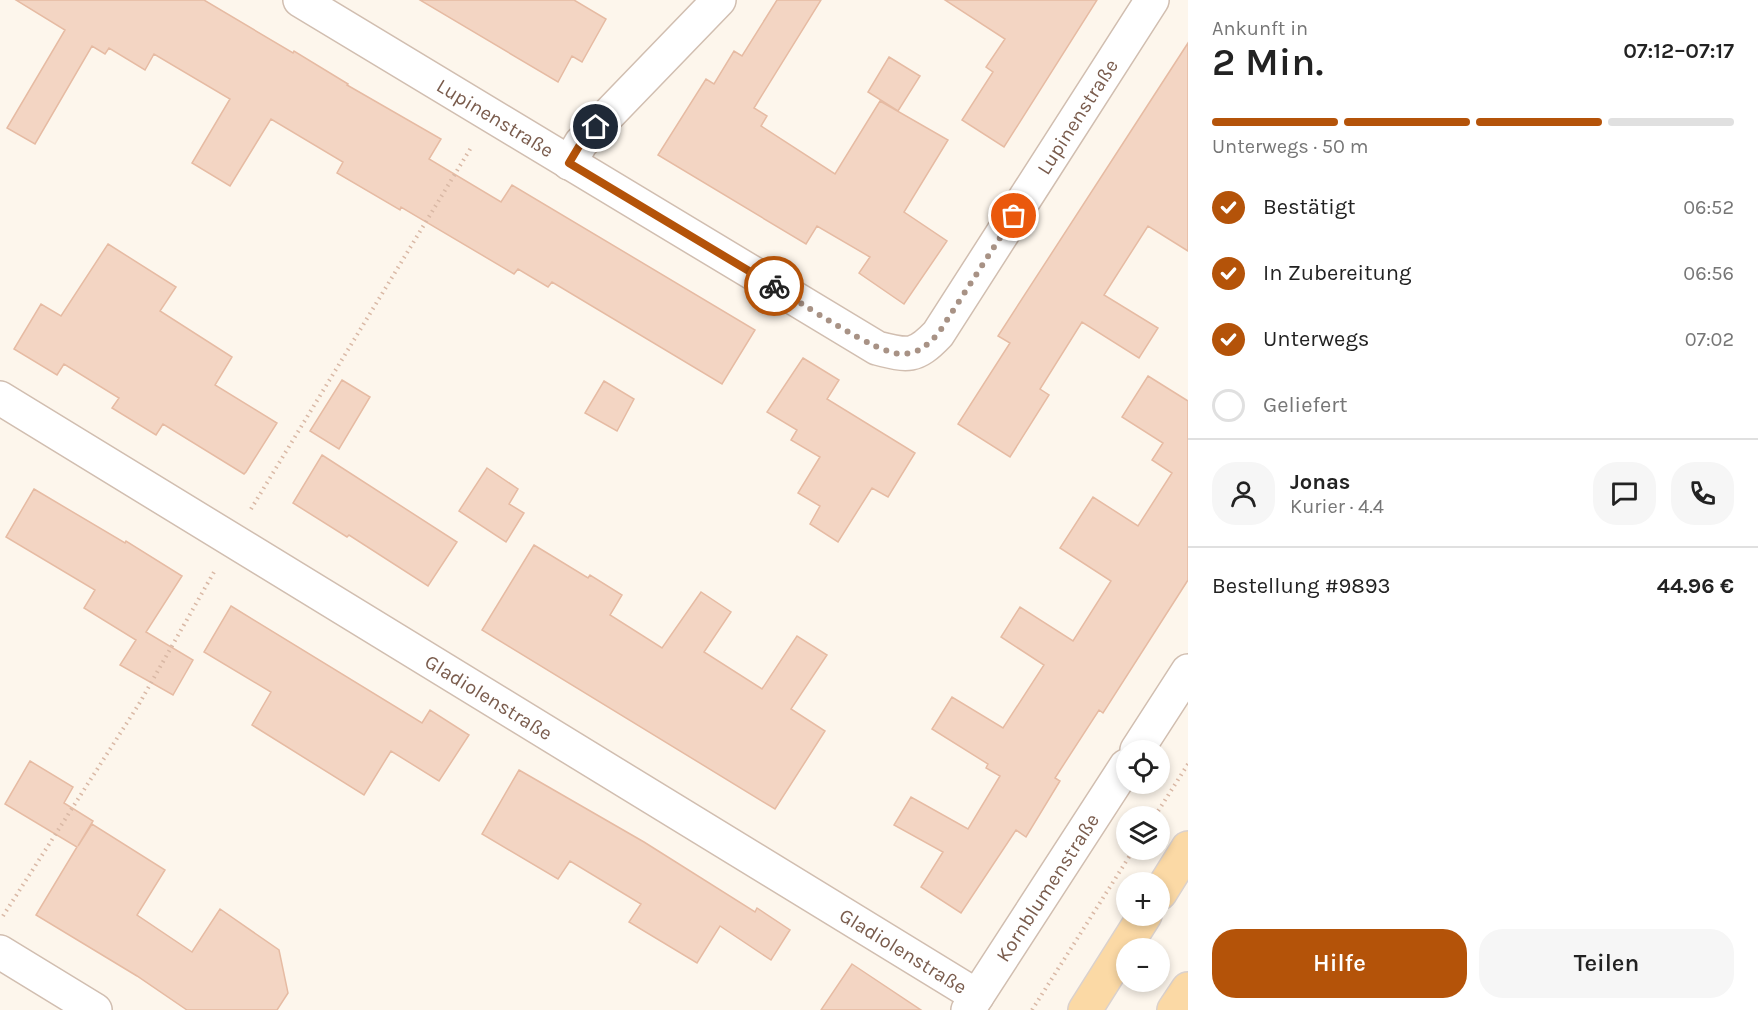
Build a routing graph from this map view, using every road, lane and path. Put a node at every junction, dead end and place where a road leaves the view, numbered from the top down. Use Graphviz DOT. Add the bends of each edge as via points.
graph roads {
  1 [pos="300,0"];
  2 [pos="719,0"];
  3 [pos="1152,0"];
  4 [pos="569,163"];
  5 [pos="0,398"];
  6 [pos="1188,671"];
  7 [pos="1143,740"];
  8 [pos="1188,764"];
  9 [pos="1116,781"];
  10 [pos="1161,806"];
  11 [pos="1188,848"];
  12 [pos="1127,860"];
  13 [pos="1170,877"];
  14 [pos="1138,926"];
  15 [pos="0,952"];
  16 [pos="1188,989"];
  17 [pos="972,1003"];
  18 [pos="95,1010"];
  19 [pos="1032,1010"];
  20 [pos="1085,1010"];
  21 [pos="1174,1010"];
  1 -- 4 [label="street, Lupinenstraße"];
  2 -- 4 [label="street" via="581,143"];
  3 -- 4 [label="street, Lupinenstraße" via="938,334 922,350 901,355 877,348"];
  5 -- 17 [label="street, Gladiolenstraße"];
  6 -- 7 [label="street"];
  8 -- 10 [label="path"];
  9 -- 17 [label="street, Kornblumenstraße"];
  11 -- 13 [label="main road"];
  12 -- 19 [label="path"];
  14 -- 20 [label="main road"];
  15 -- 18 [label="street"];
  16 -- 21 [label="main road"];
}
